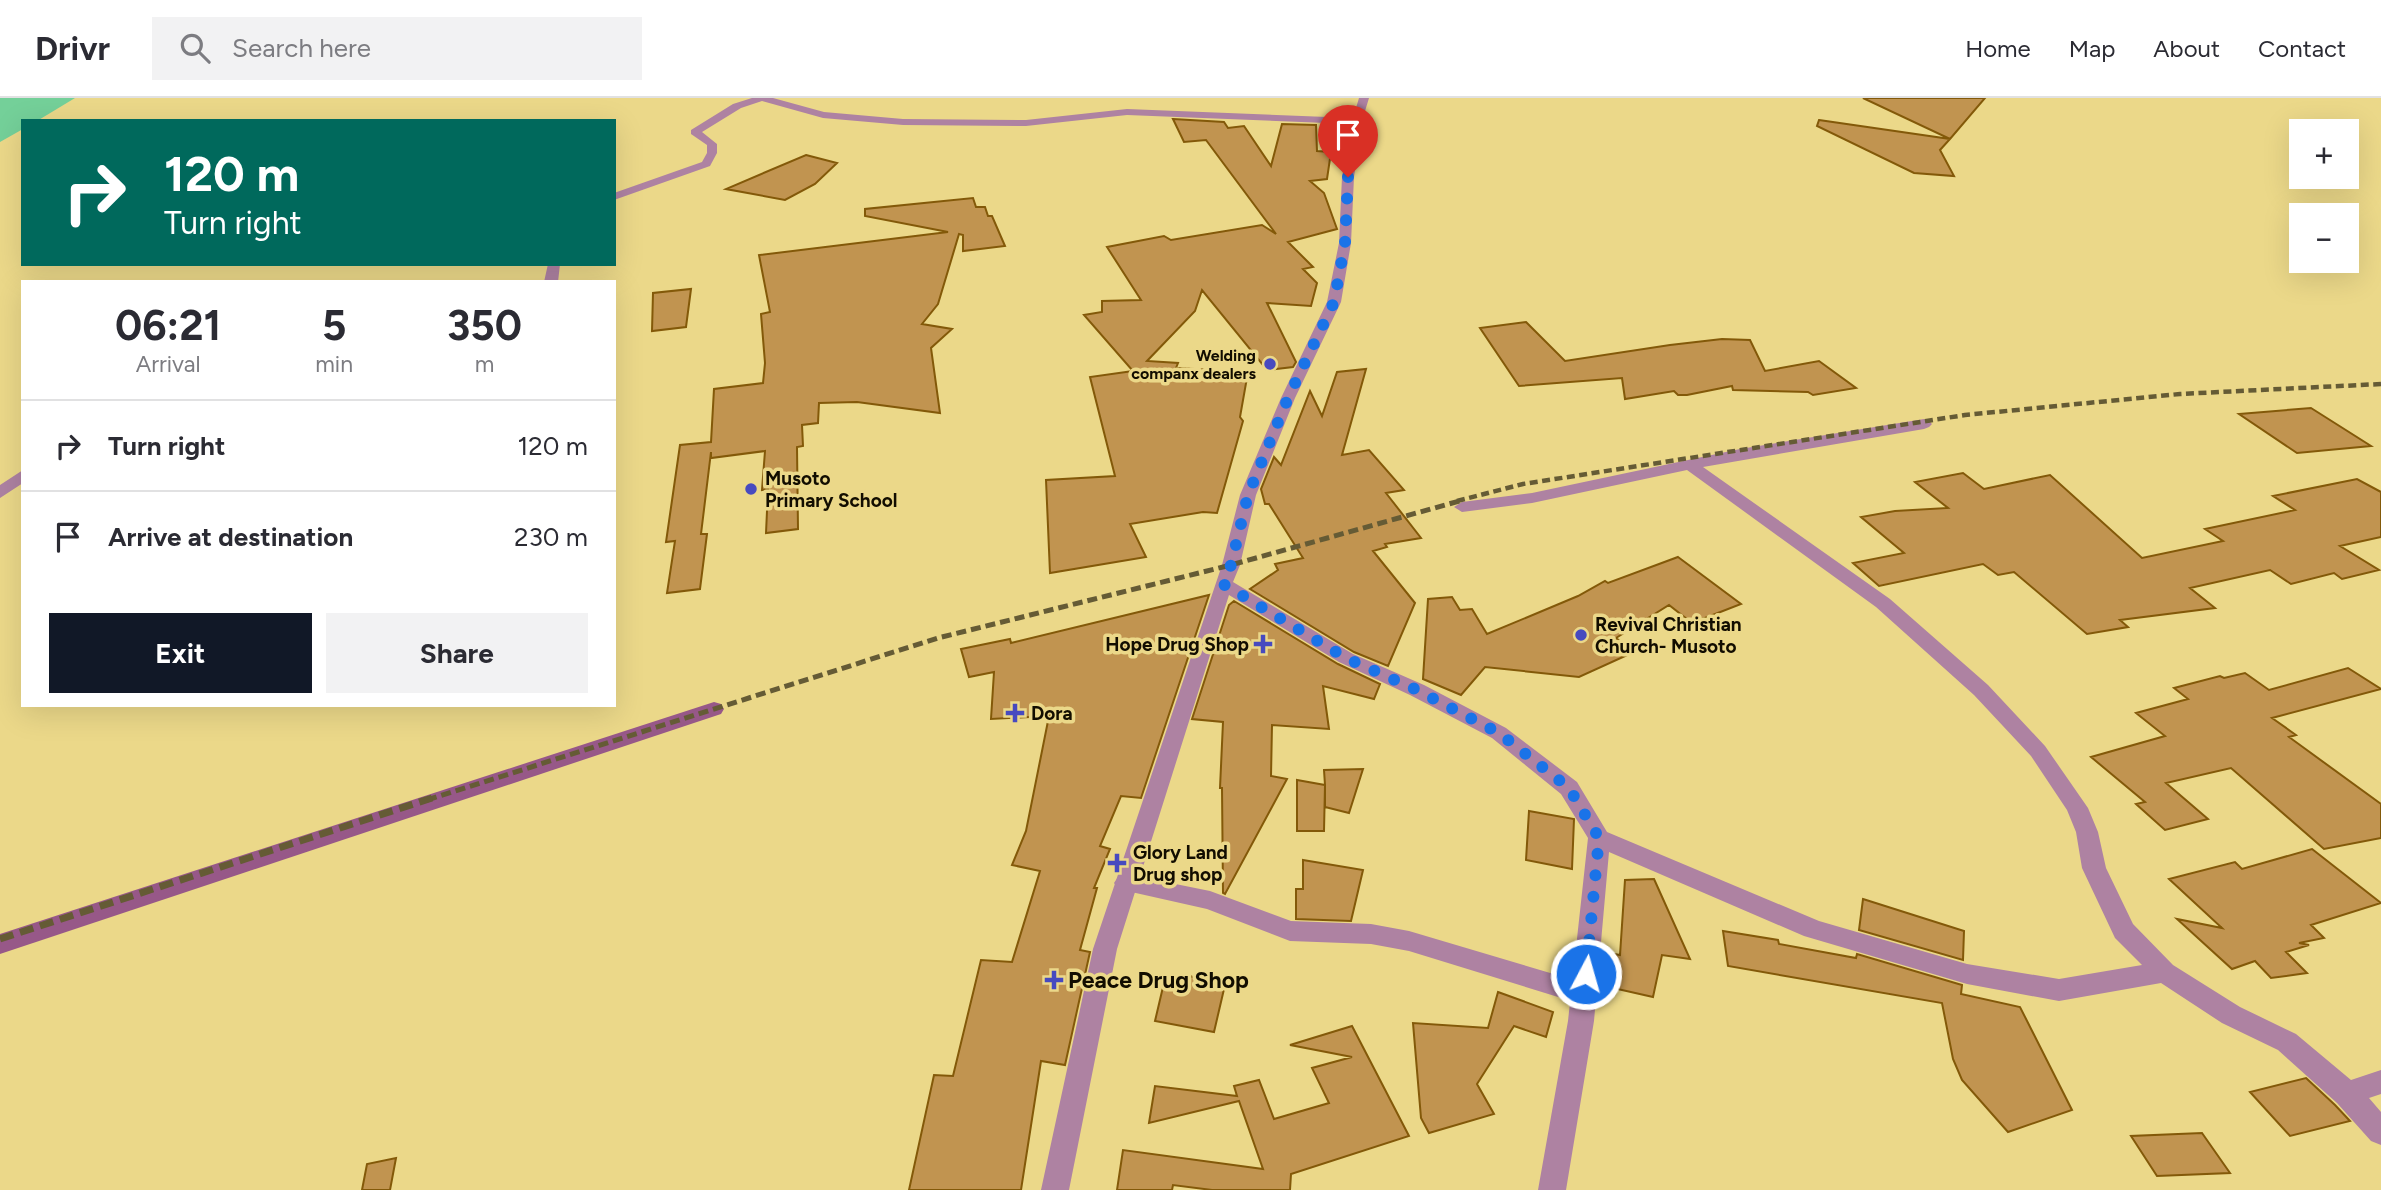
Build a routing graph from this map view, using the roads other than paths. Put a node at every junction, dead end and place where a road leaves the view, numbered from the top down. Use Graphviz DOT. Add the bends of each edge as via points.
graph roads {
  1 [pos="1364,98"];
  2 [pos="1357,121"];
  3 [pos="616,196"];
  4 [pos="1924,424"];
  5 [pos="1690,465"];
  6 [pos="21,477"];
  7 [pos="0,493"];
  8 [pos="1462,507"];
  9 [pos="1223,584"];
  10 [pos="714,709"];
  11 [pos="1599,838"];
  12 [pos="1126,883"];
  13 [pos="0,944"];
  14 [pos="2164,972"];
  15 [pos="1584,994"];
  16 [pos="2381,1082"];
  17 [pos="2347,1094"];
  18 [pos="2381,1132"];
  19 [pos="1055,1190"];
  20 [pos="1552,1190"];
  1 -- 2 [label="street"];
  2 -- 3 [label="street" via="1127,112 1026,123 903,122 823,115 762,98 737,106 695,132 712,145 706,164"];
  2 -- 9 [label="street" via="1334,302 1248,495"];
  4 -- 5 [label="street"];
  5 -- 8 [label="street" via="1532,498"];
  5 -- 14 [label="street" via="1884,603 1981,690 2030,743 2077,808 2094,867 2124,932"];
  6 -- 7 [label="street"];
  9 -- 11 [label="street" via="1346,658 1499,733 1569,788"];
  9 -- 12 [label="street"];
  10 -- 13 [label="main road"];
  11 -- 14 [label="street" via="1814,929 1967,974 2059,990"];
  11 -- 15 [label="street"];
  12 -- 15 [label="street" via="1210,900 1290,931 1371,934 1409,941"];
  12 -- 19 [label="street" via="1105,949"];
  14 -- 17 [label="street" via="2231,1015 2287,1042"];
  15 -- 20 [label="street"];
  16 -- 17 [label="street"];
  17 -- 18 [label="street"];
}
